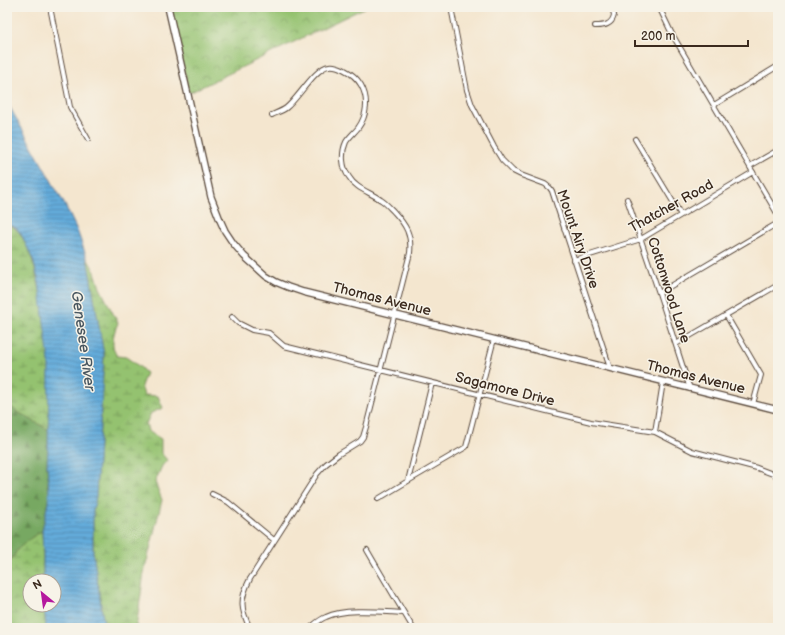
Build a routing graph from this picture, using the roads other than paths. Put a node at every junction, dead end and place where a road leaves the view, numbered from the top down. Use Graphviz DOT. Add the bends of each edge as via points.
graph roads {
  1 [pos="50,7"];
  2 [pos="168,7"];
  3 [pos="451,7"];
  4 [pos="612,7"];
  5 [pos="659,7"];
  6 [pos="595,26"];
  7 [pos="778,66"];
  8 [pos="714,105"];
  9 [pos="272,115"];
  10 [pos="88,139"];
  11 [pos="636,139"];
  12 [pos="778,150"];
  13 [pos="750,166"];
  14 [pos="753,172"];
  15 [pos="627,199"];
  16 [pos="681,215"];
  17 [pos="778,215"];
  18 [pos="778,223"];
  19 [pos="640,239"];
  20 [pos="574,260"];
  21 [pos="778,285"];
  22 [pos="659,293"];
  23 [pos="395,314"];
  24 [pos="726,315"];
  25 [pos="232,317"];
  26 [pos="494,340"];
  27 [pos="676,344"];
  28 [pos="610,368"];
  29 [pos="381,370"];
  30 [pos="664,382"];
  31 [pos="432,383"];
  32 [pos="690,388"];
  33 [pos="480,394"];
  34 [pos="753,404"];
  35 [pos="778,410"];
  36 [pos="655,432"];
  37 [pos="778,476"];
  38 [pos="408,481"];
  39 [pos="212,494"];
  40 [pos="378,499"];
  41 [pos="274,540"];
  42 [pos="367,550"];
  43 [pos="404,613"];
  44 [pos="250,628"];
  45 [pos="310,628"];
  46 [pos="413,628"];
  1 -- 10 [label="street" via="70,107"];
  2 -- 23 [label="main road, Thomas Avenue" via="211,197 225,231 244,256 266,276 288,287"];
  3 -- 20 [label="street, Mount Airy Drive" via="465,83 472,105 494,148 507,165 521,175 545,184 552,191"];
  4 -- 6 [label="street" via="614,15 611,22"];
  5 -- 8 [label="street"];
  7 -- 8 [label="street"];
  8 -- 13 [label="street"];
  9 -- 23 [label="street" via="286,109 325,67 342,68 352,74 359,83 366,98 366,110 361,123 346,142 343,162 352,182 385,203 403,222 408,233 410,253"];
  11 -- 16 [label="street"];
  12 -- 13 [label="street"];
  13 -- 14 [label="street"];
  14 -- 16 [label="street, Thatcher Road"];
  14 -- 17 [label="street"];
  15 -- 19 [label="street, Cottonwood Lane"];
  16 -- 19 [label="street, Thatcher Road"];
  18 -- 22 [label="street"];
  19 -- 20 [label="street, Thatcher Road"];
  19 -- 22 [label="street, Cottonwood Lane"];
  20 -- 28 [label="street, Mount Airy Drive"];
  21 -- 24 [label="street"];
  22 -- 27 [label="street, Cottonwood Lane"];
  23 -- 26 [label="main road, Thomas Avenue"];
  23 -- 29 [label="street"];
  24 -- 27 [label="street"];
  24 -- 34 [label="street" via="761,375"];
  25 -- 29 [label="street, Sagamore Drive" via="252,330 269,333 284,346"];
  26 -- 28 [label="main road, Thomas Avenue"];
  26 -- 33 [label="street"];
  27 -- 32 [label="street, Cottonwood Lane"];
  28 -- 30 [label="main road, Thomas Avenue"];
  29 -- 31 [label="street, Sagamore Drive"];
  29 -- 41 [label="street" via="363,437 326,464 317,474"];
  30 -- 32 [label="main road, Thomas Avenue"];
  30 -- 36 [label="street"];
  31 -- 33 [label="street, Sagamore Drive"];
  31 -- 38 [label="street"];
  32 -- 34 [label="main road, Thomas Avenue"];
  33 -- 36 [label="street, Sagamore Drive" via="591,422"];
  33 -- 38 [label="street" via="466,446"];
  34 -- 35 [label="main road, Thomas Avenue"];
  36 -- 37 [label="street, Sagamore Drive" via="692,451"];
  38 -- 40 [label="street"];
  39 -- 41 [label="street" via="228,502"];
  41 -- 44 [label="street" via="243,594 244,615"];
  42 -- 43 [label="street"];
  43 -- 45 [label="street" via="343,613 327,616"];
  43 -- 46 [label="street"];
}
